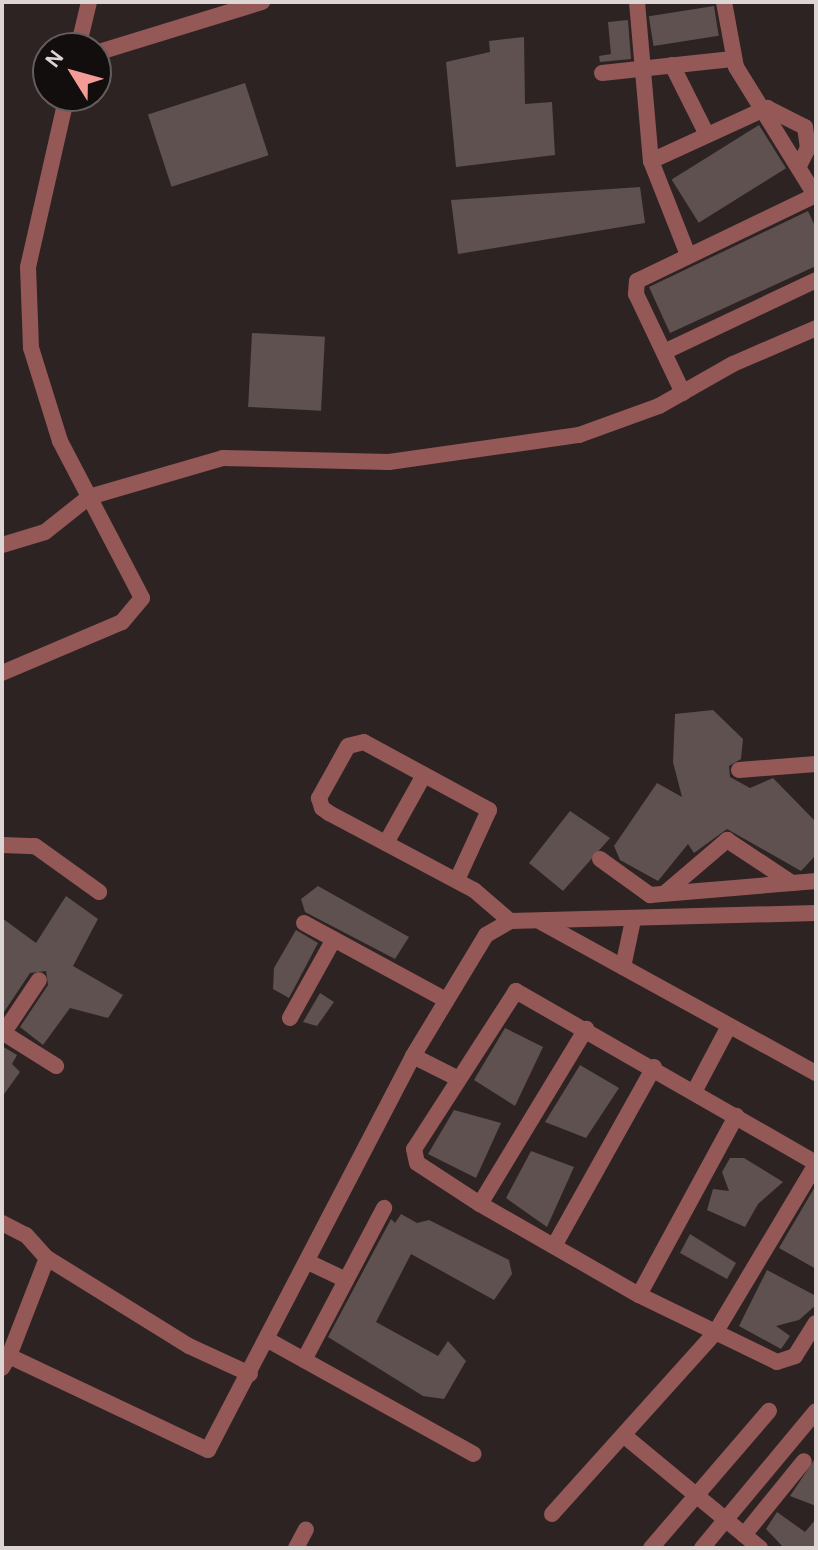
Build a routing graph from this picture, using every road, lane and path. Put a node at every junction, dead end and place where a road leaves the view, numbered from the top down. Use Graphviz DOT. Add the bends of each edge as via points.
graph roads {
  1 [pos="89,2"];
  2 [pos="262,2"];
  3 [pos="637,2"];
  4 [pos="724,2"];
  5 [pos="82,32"];
  6 [pos="112,48"];
  7 [pos="732,59"];
  8 [pos="672,65"];
  9 [pos="643,68"];
  10 [pos="602,73"];
  11 [pos="767,108"];
  12 [pos="63,112"];
  13 [pos="707,135"];
  14 [pos="651,161"];
  15 [pos="799,166"];
  16 [pos="816,195"];
  17 [pos="688,255"];
  18 [pos="816,280"];
  19 [pos="816,328"];
  20 [pos="664,352"];
  21 [pos="683,393"];
  22 [pos="89,497"];
  23 [pos="2,545"];
  24 [pos="2,673"];
  25 [pos="816,764"];
  26 [pos="739,770"];
  27 [pos="424,775"];
  28 [pos="386,843"];
  29 [pos="2,845"];
  30 [pos="600,859"];
  31 [pos="457,880"];
  32 [pos="816,881"];
  33 [pos="792,883"];
  34 [pos="99,892"];
  35 [pos="663,894"];
  36 [pos="816,913"];
  37 [pos="633,920"];
  38 [pos="510,921"];
  39 [pos="539,921"];
  40 [pos="304,923"];
  41 [pos="334,939"];
  42 [pos="623,967"];
  43 [pos="39,980"];
  44 [pos="446,1000"];
  45 [pos="290,1018"];
  46 [pos="729,1026"];
  47 [pos="586,1029"];
  48 [pos="2,1034"];
  49 [pos="413,1056"];
  50 [pos="56,1066"];
  51 [pos="654,1067"];
  52 [pos="816,1073"];
  53 [pos="455,1077"];
  54 [pos="694,1092"];
  55 [pos="736,1116"];
  56 [pos="816,1163"];
  57 [pos="480,1204"];
  58 [pos="384,1208"];
  59 [pos="2,1223"];
  60 [pos="554,1246"];
  61 [pos="47,1258"];
  62 [pos="308,1262"];
  63 [pos="346,1280"];
  64 [pos="639,1295"];
  65 [pos="816,1323"];
  66 [pos="715,1333"];
  67 [pos="268,1340"];
  68 [pos="304,1360"];
  69 [pos="5,1362"];
  70 [pos="250,1374"];
  71 [pos="769,1411"];
  72 [pos="816,1411"];
  73 [pos="627,1438"];
  74 [pos="474,1454"];
  75 [pos="804,1461"];
  76 [pos="697,1495"];
  77 [pos="552,1514"];
  78 [pos="725,1518"];
  79 [pos="306,1529"];
  80 [pos="744,1535"];
  81 [pos="296,1548"];
  82 [pos="651,1548"];
  83 [pos="702,1548"];
  84 [pos="760,1548"];
  1 -- 5 [label="lane"];
  2 -- 6 [label="lane"];
  3 -- 9 [label="lane"];
  4 -- 7 [label="lane"];
  7 -- 8 [label="lane"];
  7 -- 11 [label="lane"];
  8 -- 9 [label="lane"];
  8 -- 13 [label="lane"];
  9 -- 10 [label="lane"];
  9 -- 14 [label="lane"];
  11 -- 13 [label="lane"];
  11 -- 15 [label="lane"];
  11 -- 15 [label="lane" via="805,127 808,148"];
  12 -- 22 [label="lane" via="36,220 25,308 44,401"];
  13 -- 14 [label="lane"];
  14 -- 17 [label="lane"];
  15 -- 16 [label="lane"];
  16 -- 17 [label="lane"];
  17 -- 20 [label="lane" via="641,277 635,287"];
  18 -- 20 [label="lane"];
  19 -- 21 [label="lane"];
  20 -- 21 [label="lane"];
  21 -- 22 [label="lane" via="579,435 389,462 223,458"];
  22 -- 23 [label="lane" via="45,532"];
  22 -- 24 [label="lane" via="141,589 138,608 122,622"];
  25 -- 26 [label="lane"];
  27 -- 28 [label="lane"];
  27 -- 28 [label="lane" via="364,742 343,751 319,804"];
  27 -- 31 [label="lane" via="492,815"];
  28 -- 31 [label="lane"];
  29 -- 34 [label="lane" via="35,846"];
  30 -- 35 [label="lane" via="645,893"];
  31 -- 38 [label="lane"];
  32 -- 33 [label="lane"];
  33 -- 35 [label="lane"];
  33 -- 35 [label="lane" via="727,840"];
  36 -- 37 [label="lane"];
  37 -- 39 [label="lane"];
  37 -- 42 [label="lane"];
  38 -- 39 [label="lane"];
  38 -- 44 [label="lane" via="486,935"];
  39 -- 42 [label="lane"];
  40 -- 41 [label="lane"];
  41 -- 44 [label="lane"];
  41 -- 45 [label="lane"];
  42 -- 46 [label="lane"];
  43 -- 48 [label="lane"];
  44 -- 49 [label="lane"];
  46 -- 52 [label="lane"];
  46 -- 54 [label="lane"];
  47 -- 51 [label="lane"];
  47 -- 53 [label="lane" via="516,991"];
  47 -- 57 [label="lane"];
  48 -- 50 [label="lane"];
  49 -- 53 [label="lane"];
  49 -- 62 [label="lane"];
  51 -- 54 [label="lane"];
  51 -- 60 [label="lane"];
  53 -- 57 [label="lane" via="414,1157"];
  54 -- 55 [label="lane"];
  55 -- 56 [label="lane"];
  55 -- 64 [label="lane"];
  56 -- 66 [label="lane"];
  57 -- 60 [label="lane"];
  58 -- 63 [label="lane"];
  59 -- 61 [label="lane" via="26,1235"];
  60 -- 64 [label="lane"];
  61 -- 69 [label="lane"];
  61 -- 70 [label="lane" via="189,1346"];
  62 -- 63 [label="lane"];
  62 -- 67 [label="lane"];
  63 -- 68 [label="lane"];
  64 -- 66 [label="lane"];
  65 -- 66 [label="lane" via="787,1362"];
  66 -- 73 [label="lane"];
  67 -- 68 [label="lane"];
  67 -- 70 [label="lane"];
  68 -- 74 [label="lane"];
  69 -- 70 [label="lane" via="208,1450"];
  71 -- 76 [label="lane"];
  72 -- 78 [label="lane"];
  73 -- 76 [label="lane"];
  73 -- 77 [label="lane"];
  75 -- 80 [label="lane"];
  76 -- 78 [label="lane"];
  76 -- 82 [label="lane"];
  78 -- 80 [label="lane"];
  78 -- 83 [label="lane"];
  79 -- 81 [label="lane"];
  80 -- 84 [label="lane"];
}
